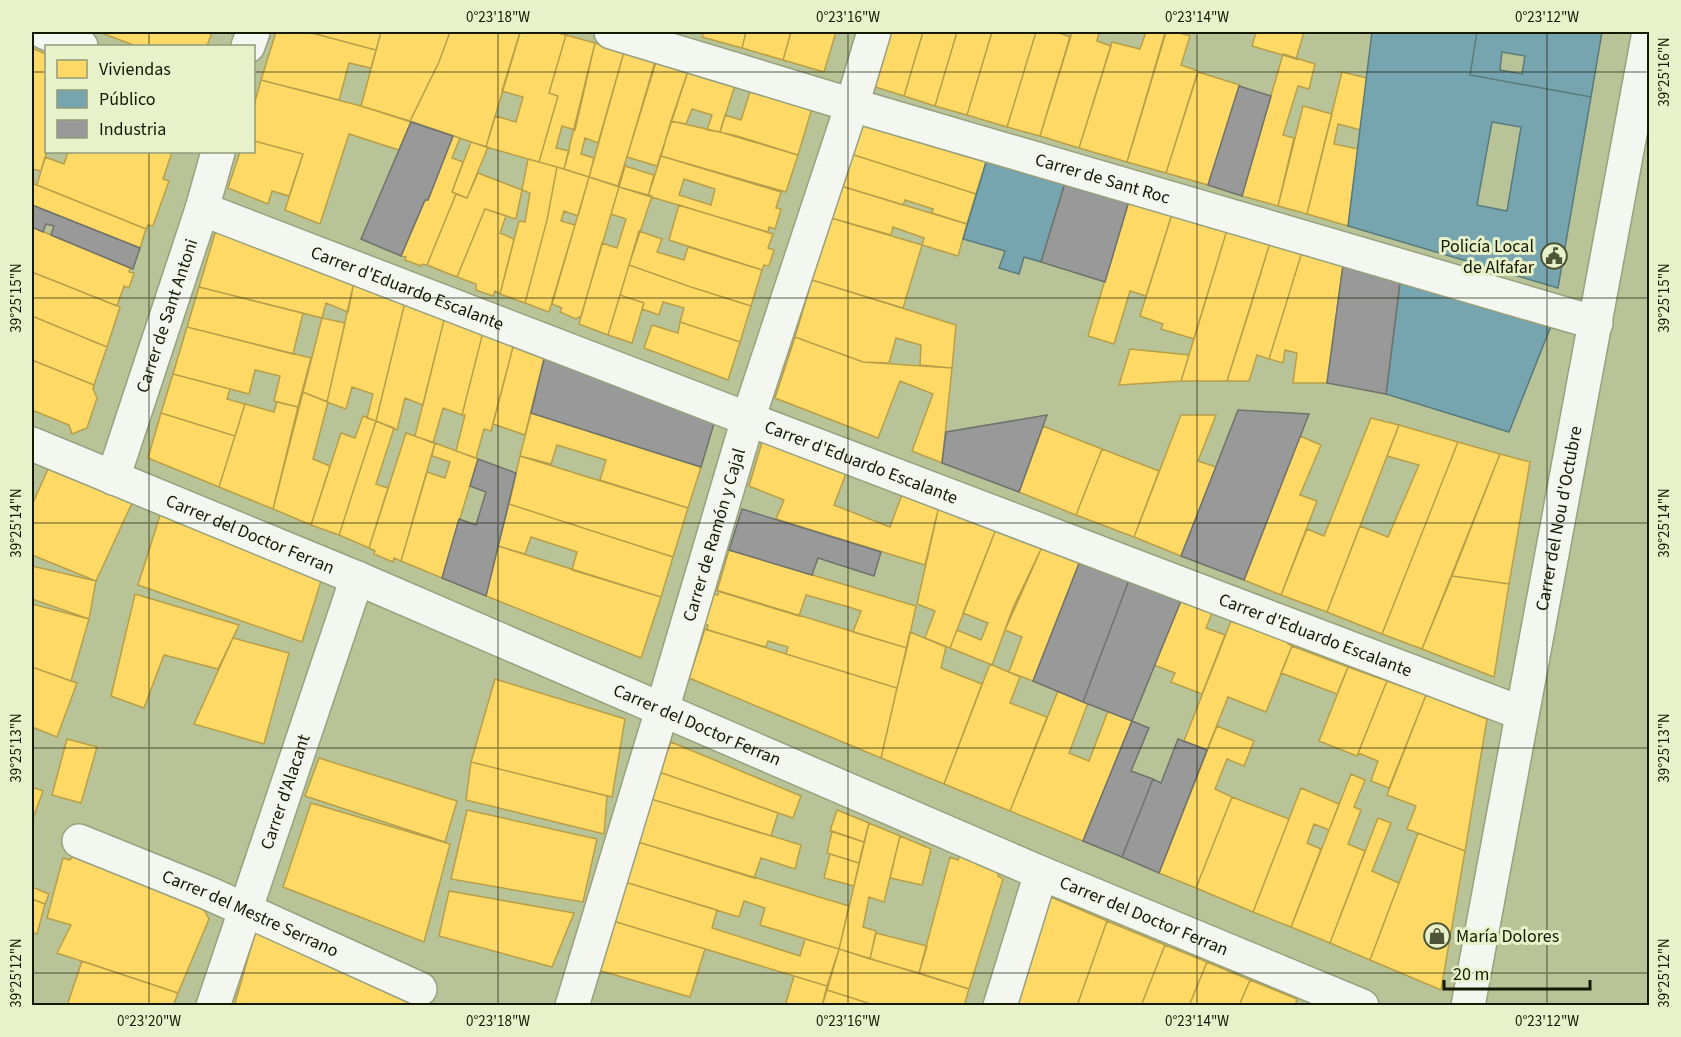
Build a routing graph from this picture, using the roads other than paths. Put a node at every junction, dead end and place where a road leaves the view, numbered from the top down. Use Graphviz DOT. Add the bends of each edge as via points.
graph roads {
  1 [pos="44,32"];
  2 [pos="611,32"];
  3 [pos="874,32"];
  4 [pos="1649,32"];
  5 [pos="78,45"];
  6 [pos="852,105"];
  7 [pos="218,153"];
  8 [pos="202,209"];
  9 [pos="1596,323"];
  10 [pos="748,419"];
  11 [pos="34,452"];
  12 [pos="113,478"];
  13 [pos="357,578"];
  14 [pos="662,710"];
  15 [pos="1521,713"];
  16 [pos="79,841"];
  17 [pos="1041,873"];
  18 [pos="245,911"];
  19 [pos="420,989"];
  20 [pos="213,1005"];
  21 [pos="572,1005"];
  22 [pos="1000,1005"];
  23 [pos="1362,1005"];
  24 [pos="1468,1005"];
  1 -- 5 [label="street"];
  2 -- 6 [label="street, Carrer de Sant Roc"];
  3 -- 6 [label="street, Carrer de Ramón y Cajal"];
  4 -- 9 [label="street, Carrer del Nou d'Octubre"];
  6 -- 9 [label="street, Carrer de Sant Roc"];
  6 -- 10 [label="street, Carrer de Ramón y Cajal"];
  7 -- 8 [label="street, Carrer de Sant Antoni"];
  8 -- 10 [label="street, Carrer d'Eduardo Escalante"];
  8 -- 12 [label="street, Carrer de Sant Antoni"];
  9 -- 15 [label="street, Carrer del Nou d'Octubre"];
  10 -- 14 [label="street, Carrer de Ramón y Cajal"];
  10 -- 15 [label="street, Carrer d'Eduardo Escalante"];
  11 -- 12 [label="street, Carrer del Doctor Ferran"];
  12 -- 13 [label="street, Carrer del Doctor Ferran"];
  13 -- 14 [label="street, Carrer del Doctor Ferran"];
  13 -- 18 [label="street, Carrer d'Alacant"];
  14 -- 17 [label="street, Carrer del Doctor Ferran"];
  14 -- 21 [label="street, Carrer de Ramón y Cajal"];
  15 -- 24 [label="street, Carrer del Nou d'Octubre"];
  16 -- 18 [label="street, Carrer del Mestre Serrano"];
  17 -- 22 [label="street"];
  17 -- 23 [label="street, Carrer del Doctor Ferran"];
  18 -- 19 [label="street, Carrer del Mestre Serrano"];
  18 -- 20 [label="street, Carrer d'Alacant"];
}
